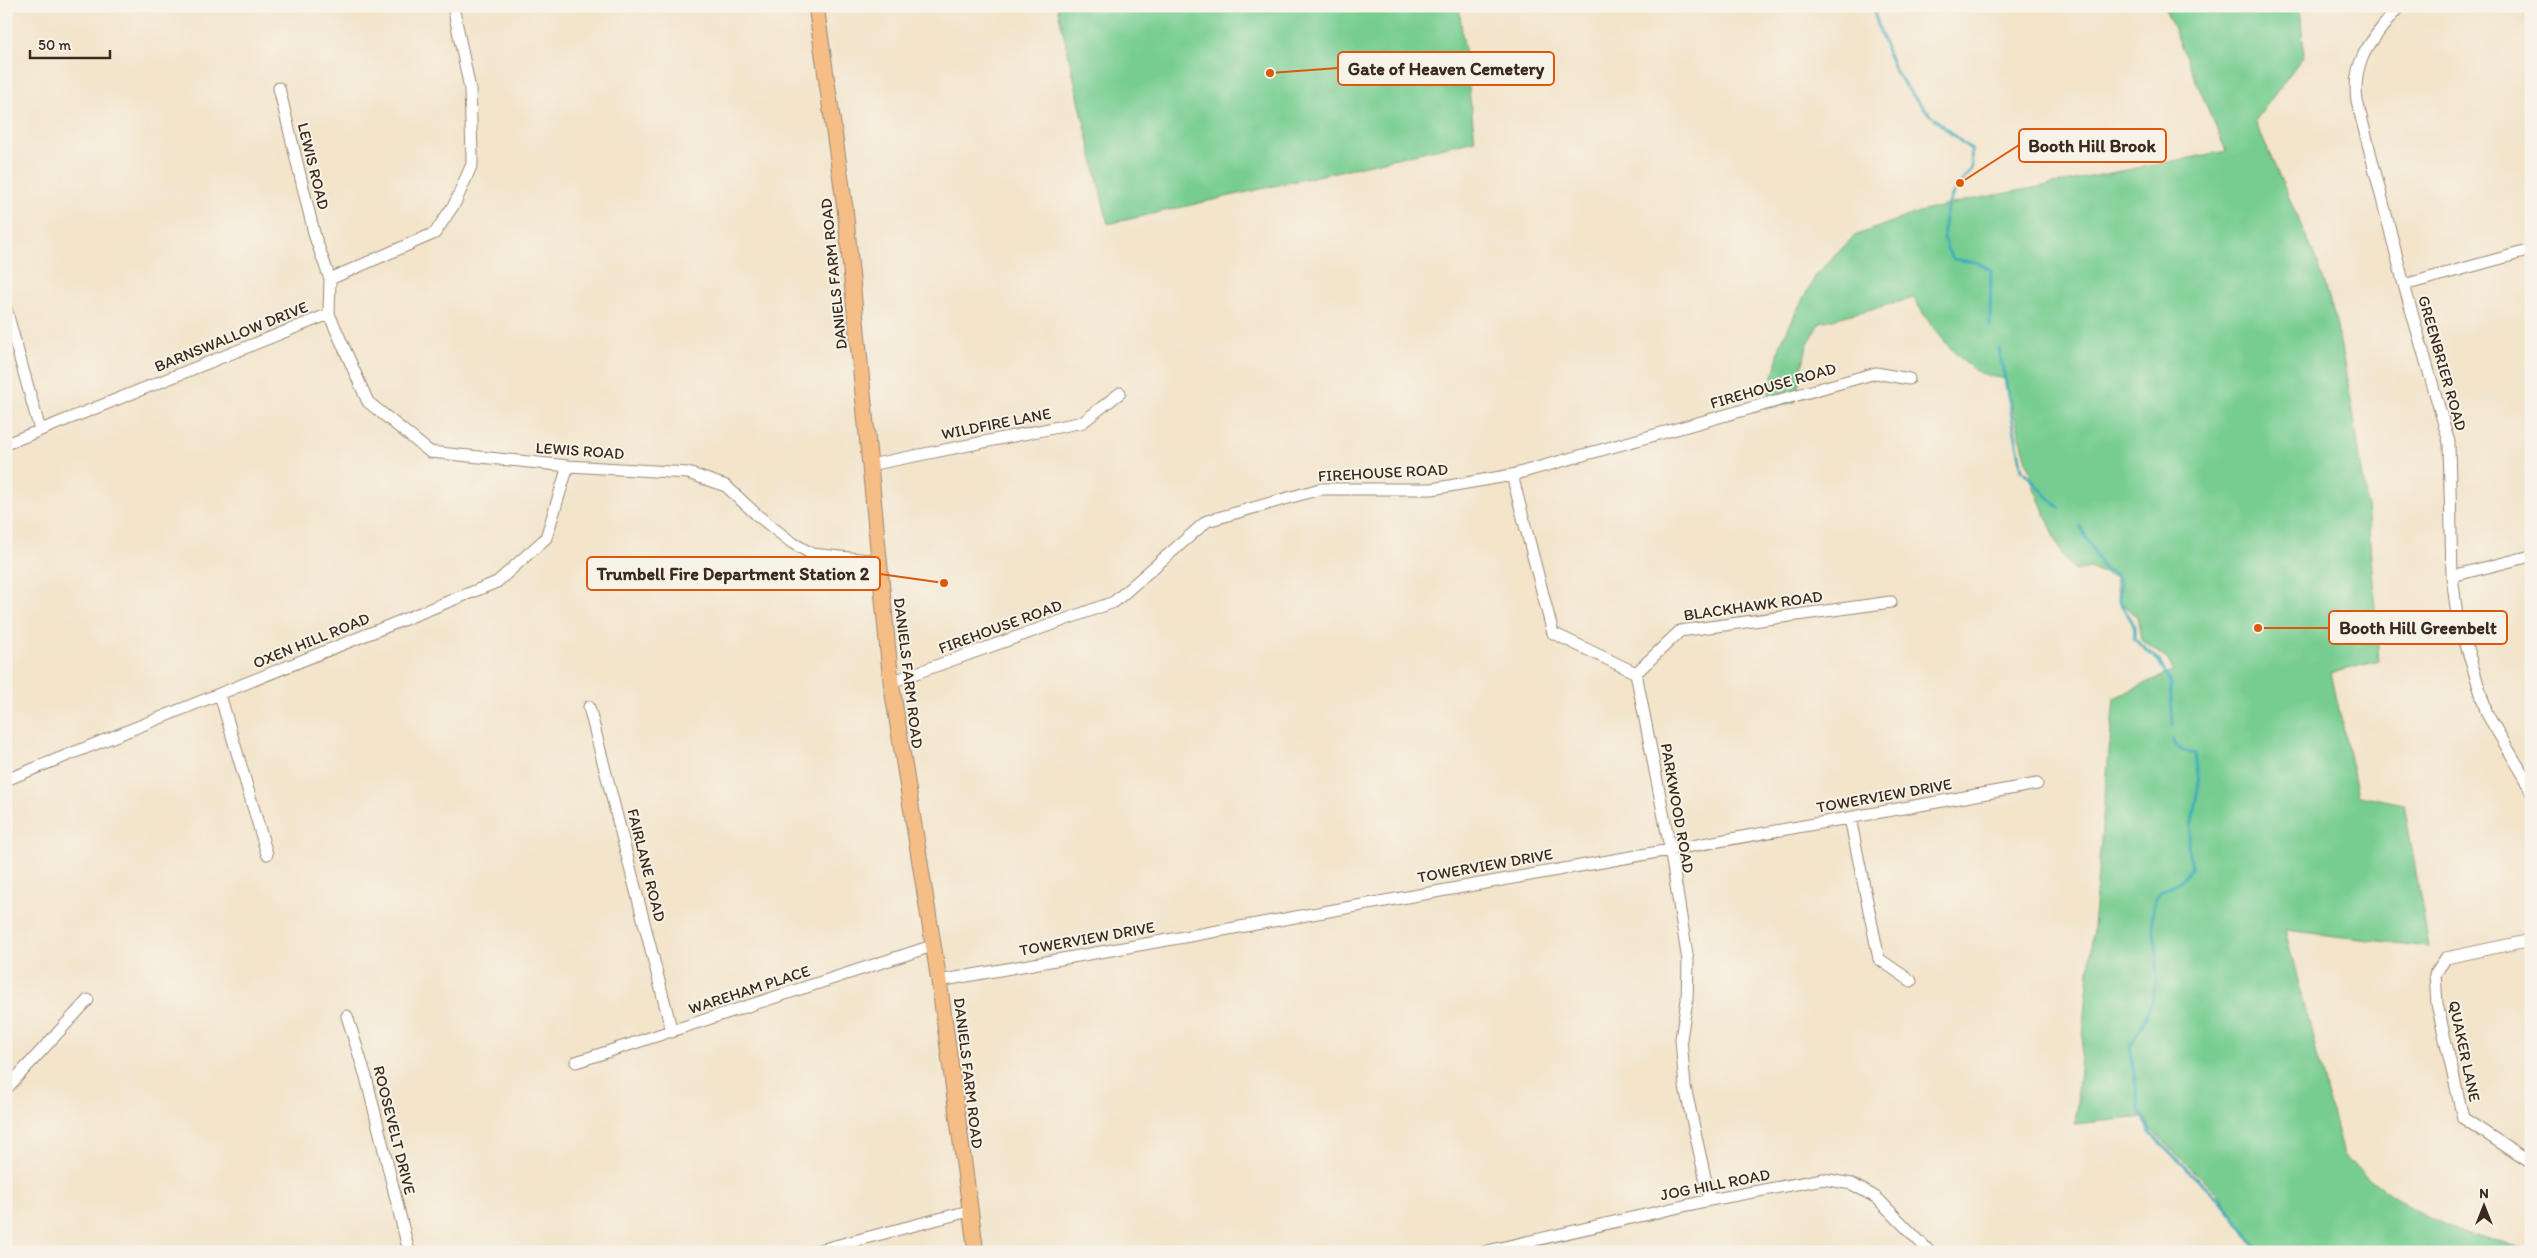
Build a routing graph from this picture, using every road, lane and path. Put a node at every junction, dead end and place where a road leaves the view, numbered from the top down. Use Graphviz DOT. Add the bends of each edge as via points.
graph roads {
  1 [pos="453,6"];
  2 [pos="816,6"];
  3 [pos="2399,6"];
  4 [pos="279,88"];
  5 [pos="2531,250"];
  6 [pos="330,279"];
  7 [pos="2404,284"];
  8 [pos="6,309"];
  9 [pos="329,314"];
  10 [pos="1909,379"];
  11 [pos="1120,393"];
  12 [pos="40,430"];
  13 [pos="6,444"];
  14 [pos="870,465"];
  15 [pos="568,466"];
  16 [pos="1512,475"];
  17 [pos="2531,556"];
  18 [pos="878,561"];
  19 [pos="2452,576"];
  20 [pos="1891,602"];
  21 [pos="1636,673"];
  22 [pos="891,682"];
  23 [pos="220,695"];
  24 [pos="589,707"];
  25 [pos="6,780"];
  26 [pos="2037,784"];
  27 [pos="2531,792"];
  28 [pos="1850,818"];
  29 [pos="1670,848"];
  30 [pos="267,854"];
  31 [pos="2531,940"];
  32 [pos="932,946"];
  33 [pos="939,981"];
  34 [pos="1911,981"];
  35 [pos="88,1000"];
  36 [pos="347,1016"];
  37 [pos="672,1032"];
  38 [pos="576,1062"];
  39 [pos="6,1089"];
  40 [pos="2531,1163"];
  41 [pos="1710,1200"];
  42 [pos="969,1211"];
  43 [pos="409,1252"];
  44 [pos="812,1252"];
  45 [pos="976,1252"];
  46 [pos="1483,1252"];
  47 [pos="1930,1252"];
  1 -- 6 [label="street" via="470,89 472,156 472,164 455,203 435,233"];
  2 -- 14 [label="main road, DANIELS FARM ROAD" via="844,208"];
  3 -- 7 [label="street, GREENBRIER ROAD" via="2359,60 2355,84"];
  4 -- 6 [label="street, LEWIS ROAD" via="314,237"];
  5 -- 7 [label="street"];
  6 -- 9 [label="street, BARNSWALLOW DRIVE"];
  7 -- 19 [label="street, GREENBRIER ROAD" via="2449,442"];
  8 -- 12 [label="street"];
  9 -- 12 [label="street, BARNSWALLOW DRIVE"];
  9 -- 15 [label="street, LEWIS ROAD" via="368,402 430,452"];
  10 -- 16 [label="street, FIREHOUSE ROAD" via="1876,373"];
  11 -- 14 [label="street, WILDFIRE LANE" via="1083,422"];
  12 -- 13 [label="street, BARNSWALLOW DRIVE"];
  14 -- 18 [label="main road, DANIELS FARM ROAD"];
  15 -- 18 [label="street, LEWIS ROAD" via="688,473 707,478 726,486 791,542 812,554"];
  15 -- 23 [label="street, OXEN HILL ROAD" via="546,538 497,582"];
  16 -- 21 [label="street" via="1553,633"];
  16 -- 22 [label="street, FIREHOUSE ROAD" via="1432,489 1320,489 1207,521 1114,602"];
  17 -- 19 [label="street"];
  18 -- 22 [label="main road, DANIELS FARM ROAD"];
  19 -- 27 [label="street, GREENBRIER ROAD" via="2457,615 2481,698"];
  20 -- 21 [label="street, BLACKHAWK ROAD" via="1680,630"];
  21 -- 29 [label="street, PARKWOOD ROAD"];
  22 -- 32 [label="main road, DANIELS FARM ROAD"];
  23 -- 25 [label="street, OXEN HILL ROAD"];
  23 -- 30 [label="street"];
  24 -- 37 [label="street, FAIRLANE ROAD"];
  26 -- 28 [label="street, TOWERVIEW DRIVE"];
  28 -- 29 [label="street, TOWERVIEW DRIVE"];
  28 -- 34 [label="street" via="1879,959"];
  29 -- 33 [label="street, TOWERVIEW DRIVE"];
  29 -- 41 [label="street, PARKWOOD ROAD" via="1688,962 1681,1039 1685,1087"];
  31 -- 40 [label="street, QUAKER LANE" via="2446,958 2435,974 2438,1004 2463,1118"];
  32 -- 33 [label="main road, DANIELS FARM ROAD"];
  32 -- 37 [label="street, WAREHAM PLACE"];
  33 -- 42 [label="main road, DANIELS FARM ROAD"];
  35 -- 39 [label="street"];
  36 -- 43 [label="street, ROOSEVELT DRIVE" via="366,1077"];
  37 -- 38 [label="street, WAREHAM PLACE"];
  41 -- 46 [label="street, JOG HILL ROAD"];
  41 -- 47 [label="street, JOG HILL ROAD" via="1822,1180 1852,1184 1878,1198"];
  42 -- 44 [label="street"];
  42 -- 45 [label="main road, DANIELS FARM ROAD"];
}
